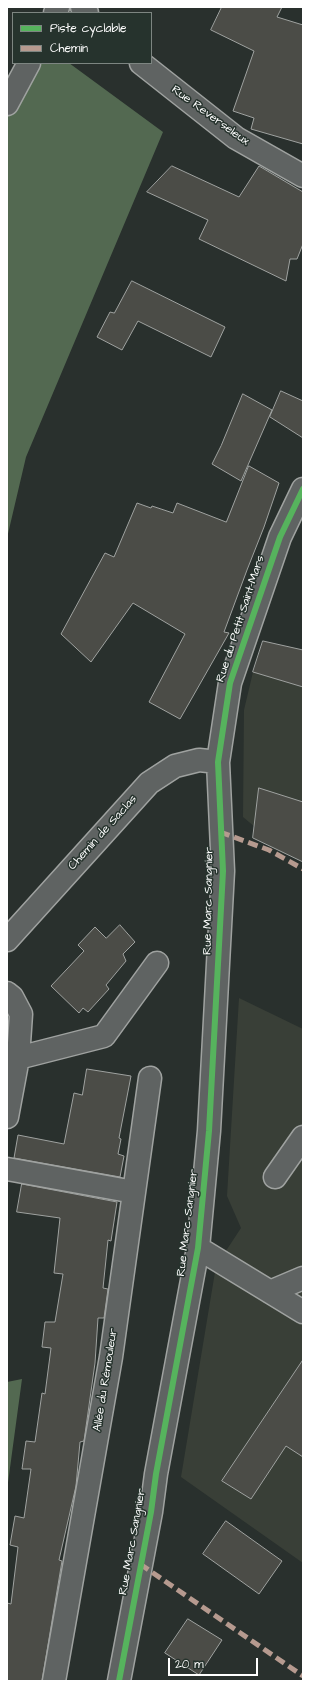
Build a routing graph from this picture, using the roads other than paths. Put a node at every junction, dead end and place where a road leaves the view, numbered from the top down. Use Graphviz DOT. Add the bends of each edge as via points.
graph roads {
  1 [pos="28,64"];
  2 [pos="142,64"];
  3 [pos="7,104"];
  4 [pos="303,176"];
  5 [pos="303,489"];
  6 [pos="218,762"];
  7 [pos="7,940"];
  8 [pos="157,963"];
  9 [pos="7,993"];
  10 [pos="18,1058"];
  11 [pos="150,1078"];
  12 [pos="7,1117"];
  13 [pos="303,1137"];
  14 [pos="7,1169"];
  15 [pos="275,1177"];
  16 [pos="134,1192"];
  17 [pos="198,1248"];
  18 [pos="303,1278"];
  19 [pos="270,1292"];
  20 [pos="303,1312"];
  21 [pos="54,1681"];
  22 [pos="119,1681"];
  1 -- 3 [label="street"];
  2 -- 4 [label="street, Rue Reverseleux" via="236,138"];
  5 -- 6 [label="street, Rue du Petit Saint-Mars" via="280,537 230,683"];
  6 -- 7 [label="street, Chemin de Saclas" via="199,760 175,766 149,783"];
  6 -- 17 [label="street, Rue Marc Sangnier" via="223,870 209,1131"];
  8 -- 10 [label="street" via="104,1036"];
  9 -- 10 [label="street" via="21,1014"];
  10 -- 12 [label="street"];
  11 -- 16 [label="street, Allée du Rémouleur"];
  13 -- 15 [label="street"];
  14 -- 16 [label="street"];
  16 -- 21 [label="street, Allée du Rémouleur" via="111,1357"];
  17 -- 19 [label="street"];
  17 -- 22 [label="street, Rue Marc Sangnier"];
  18 -- 19 [label="street"];
  19 -- 20 [label="street"];
}
